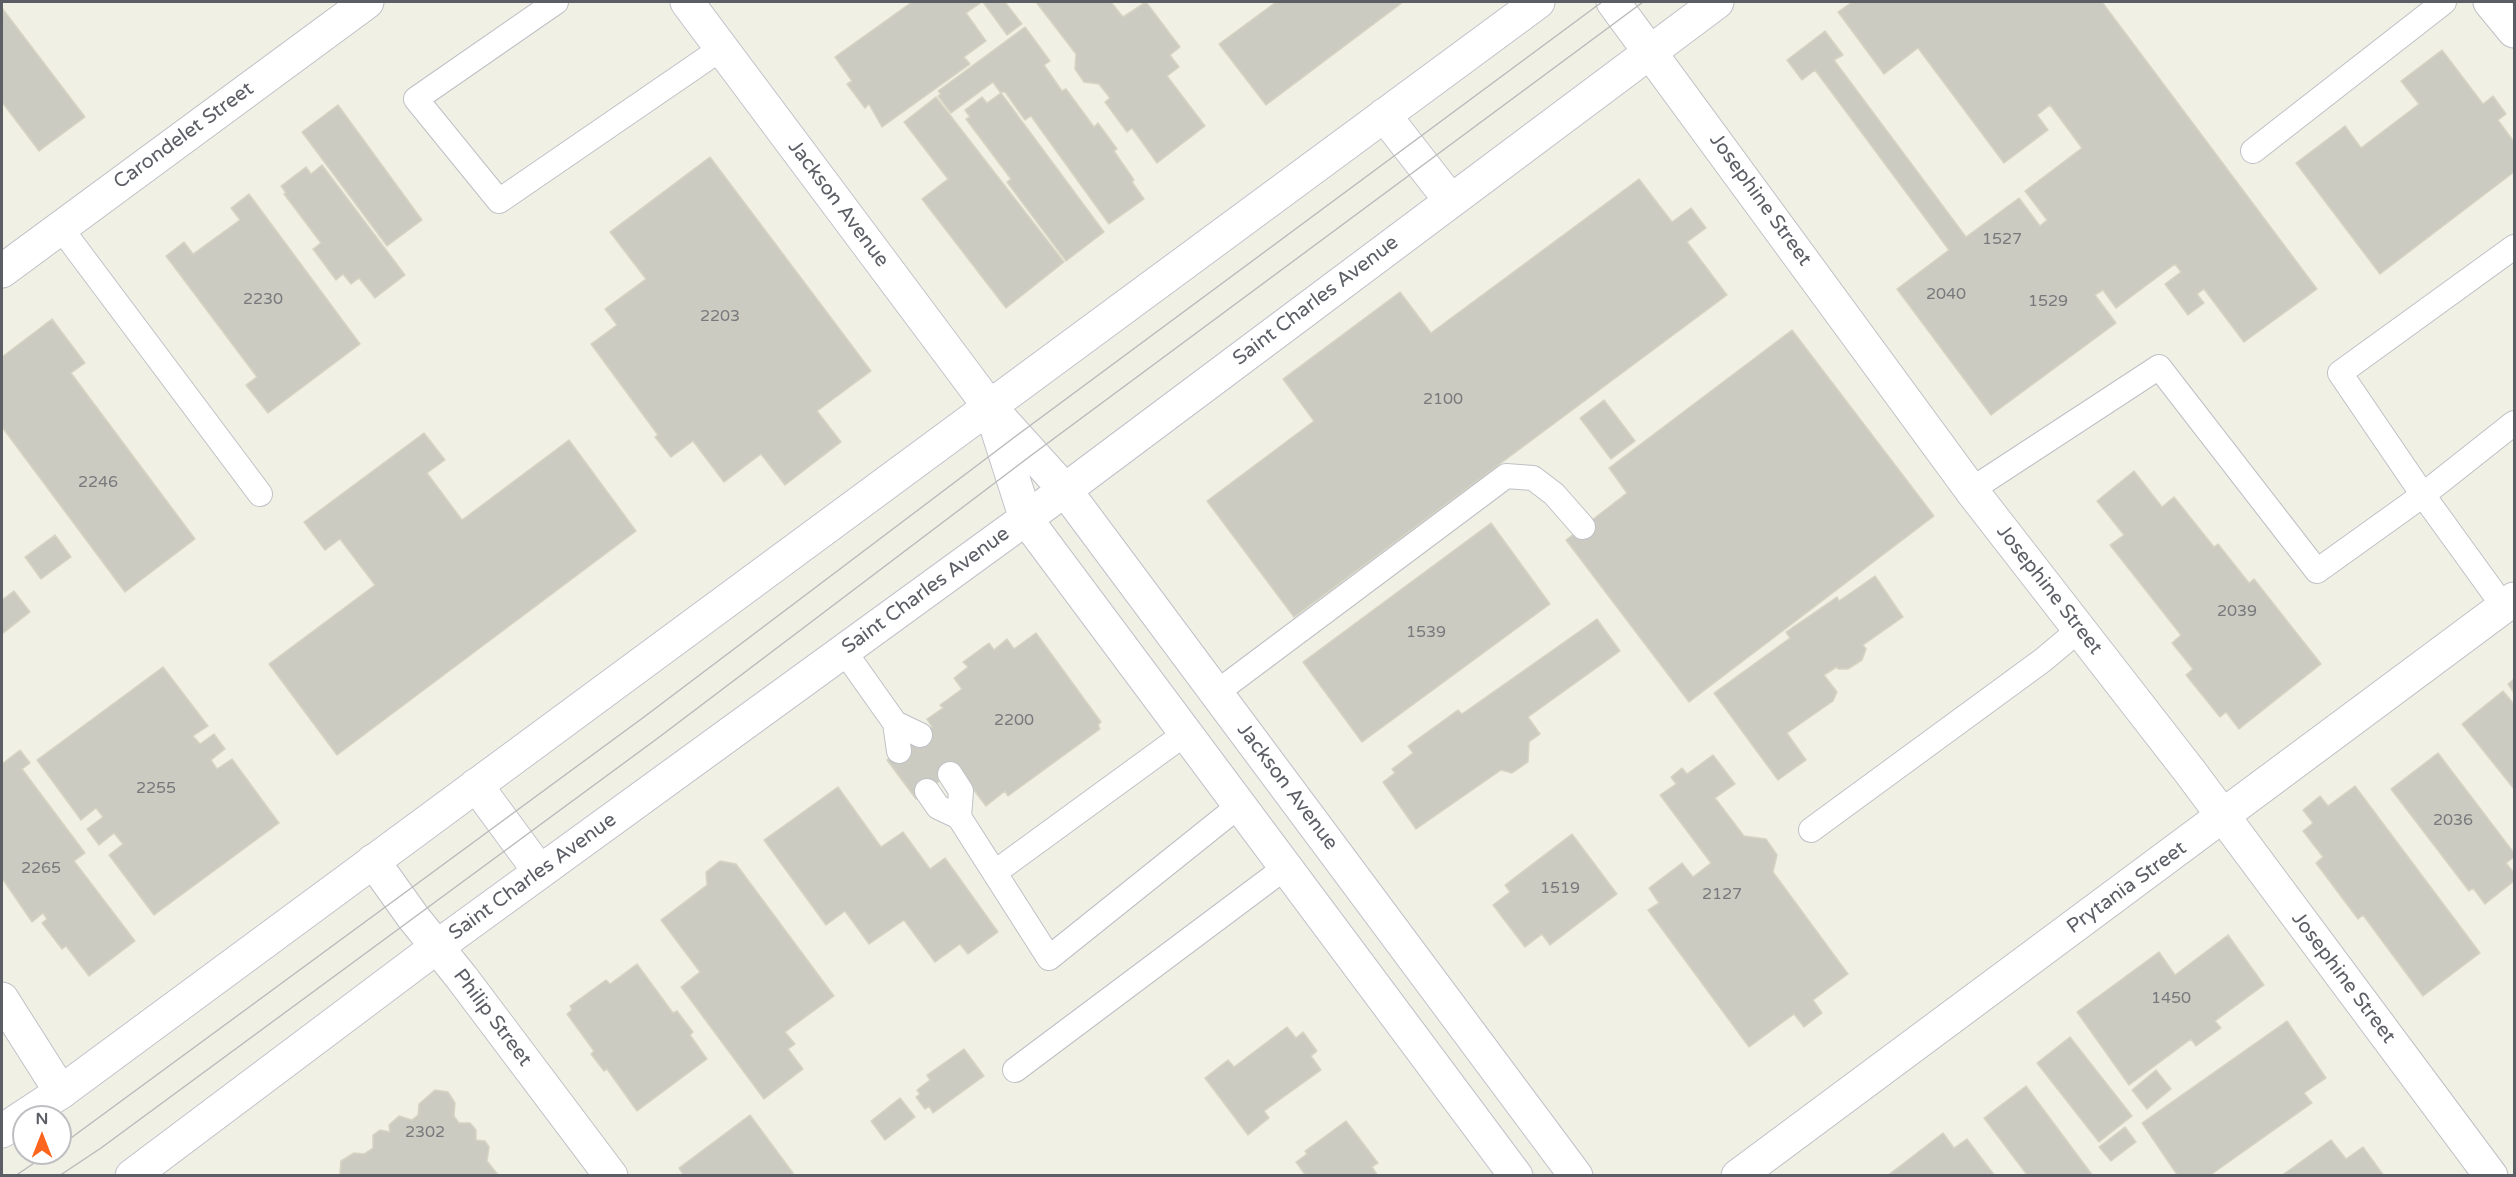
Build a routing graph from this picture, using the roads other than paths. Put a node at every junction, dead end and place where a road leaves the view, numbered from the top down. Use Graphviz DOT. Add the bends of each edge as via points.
graph roads {
  1 [pos="367,2"];
  2 [pos="556,2"];
  3 [pos="687,2"];
  4 [pos="1538,2"];
  5 [pos="1613,2"];
  6 [pos="1717,2"];
  7 [pos="2444,2"];
  8 [pos="2490,2"];
  9 [pos="2514,31"];
  10 [pos="722,48"];
  11 [pos="1651,51"];
  12 [pos="1384,115"];
  13 [pos="2253,151"];
  14 [pos="1451,201"];
  15 [pos="60,227"];
  16 [pos="2514,248"];
  17 [pos="2,271"];
  18 [pos="989,406"];
  19 [pos="2514,423"];
  20 [pos="1065,490"];
  21 [pos="1971,490"];
  22 [pos="260,494"];
  23 [pos="2424,495"];
  24 [pos="1026,519"];
  25 [pos="1583,527"];
  26 [pos="2509,603"];
  27 [pos="2080,629"];
  28 [pos="844,651"];
  29 [pos="1216,693"];
  30 [pos="895,723"];
  31 [pos="1186,733"];
  32 [pos="920,735"];
  33 [pos="899,751"];
  34 [pos="950,774"];
  35 [pos="476,785"];
  36 [pos="927,791"];
  37 [pos="1240,806"];
  38 [pos="959,817"];
  39 [pos="2223,817"];
  40 [pos="1811,830"];
  41 [pos="373,861"];
  42 [pos="1005,865"];
  43 [pos="1286,867"];
  44 [pos="540,872"];
  45 [pos="438,946"];
  46 [pos="2,999"];
  47 [pos="1015,1070"];
  48 [pos="61,1092"];
  49 [pos="2,1131"];
  50 [pos="132,1176"];
  51 [pos="611,1176"];
  52 [pos="1516,1176"];
  53 [pos="1576,1176"];
  54 [pos="1738,1176"];
  55 [pos="2491,1176"];
  1 -- 15 [label="street, Carondelet Street"];
  2 -- 10 [label="lane" via="416,99 499,201"];
  3 -- 10 [label="street, Jackson Avenue"];
  4 -- 12 [label="street"];
  5 -- 11 [label="street, Josephine Street"];
  6 -- 11 [label="street, Saint Charles Avenue"];
  7 -- 13 [label="lane"];
  8 -- 9 [label="street"];
  10 -- 18 [label="street, Jackson Avenue"];
  11 -- 14 [label="street, Saint Charles Avenue"];
  11 -- 21 [label="street, Josephine Street"];
  12 -- 14 [label="street"];
  12 -- 18 [label="street"];
  14 -- 20 [label="street, Saint Charles Avenue"];
  15 -- 17 [label="street, Carondelet Street"];
  15 -- 22 [label="lane"];
  16 -- 23 [label="lane" via="2340,373"];
  18 -- 20 [label="street, Jackson Avenue"];
  18 -- 24 [label="street, Jackson Avenue"];
  18 -- 35 [label="street"];
  19 -- 23 [label="lane"];
  20 -- 24 [label="street, Saint Charles Avenue"];
  20 -- 29 [label="street, Jackson Avenue"];
  21 -- 23 [label="lane" via="2160,367 2317,571"];
  21 -- 27 [label="street, Josephine Street"];
  23 -- 26 [label="lane"];
  24 -- 28 [label="street, Saint Charles Avenue"];
  24 -- 31 [label="street, Jackson Avenue"];
  25 -- 29 [label="lane" via="1554,494 1533,478 1506,476"];
  26 -- 39 [label="street, Prytania Street"];
  27 -- 39 [label="street, Josephine Street"];
  27 -- 40 [label="lane"];
  28 -- 30 [label="lane"];
  28 -- 44 [label="street, Saint Charles Avenue"];
  29 -- 53 [label="street, Jackson Avenue"];
  30 -- 32 [label="lane"];
  30 -- 33 [label="lane"];
  31 -- 37 [label="street, Jackson Avenue"];
  31 -- 42 [label="lane"];
  34 -- 38 [label="lane" via="961,791"];
  35 -- 41 [label="street"];
  35 -- 44 [label="street"];
  36 -- 38 [label="lane" via="938,807"];
  37 -- 38 [label="lane" via="1049,958"];
  37 -- 43 [label="street, Jackson Avenue"];
  39 -- 54 [label="street, Prytania Street"];
  39 -- 55 [label="street, Josephine Street"];
  41 -- 45 [label="street, Philip Street"];
  41 -- 48 [label="street"];
  43 -- 47 [label="lane"];
  43 -- 52 [label="street, Jackson Avenue"];
  44 -- 45 [label="street, Saint Charles Avenue"];
  45 -- 50 [label="street, Saint Charles Avenue"];
  45 -- 51 [label="street, Philip Street"];
  46 -- 48 [label="street"];
  48 -- 49 [label="street"];
}
